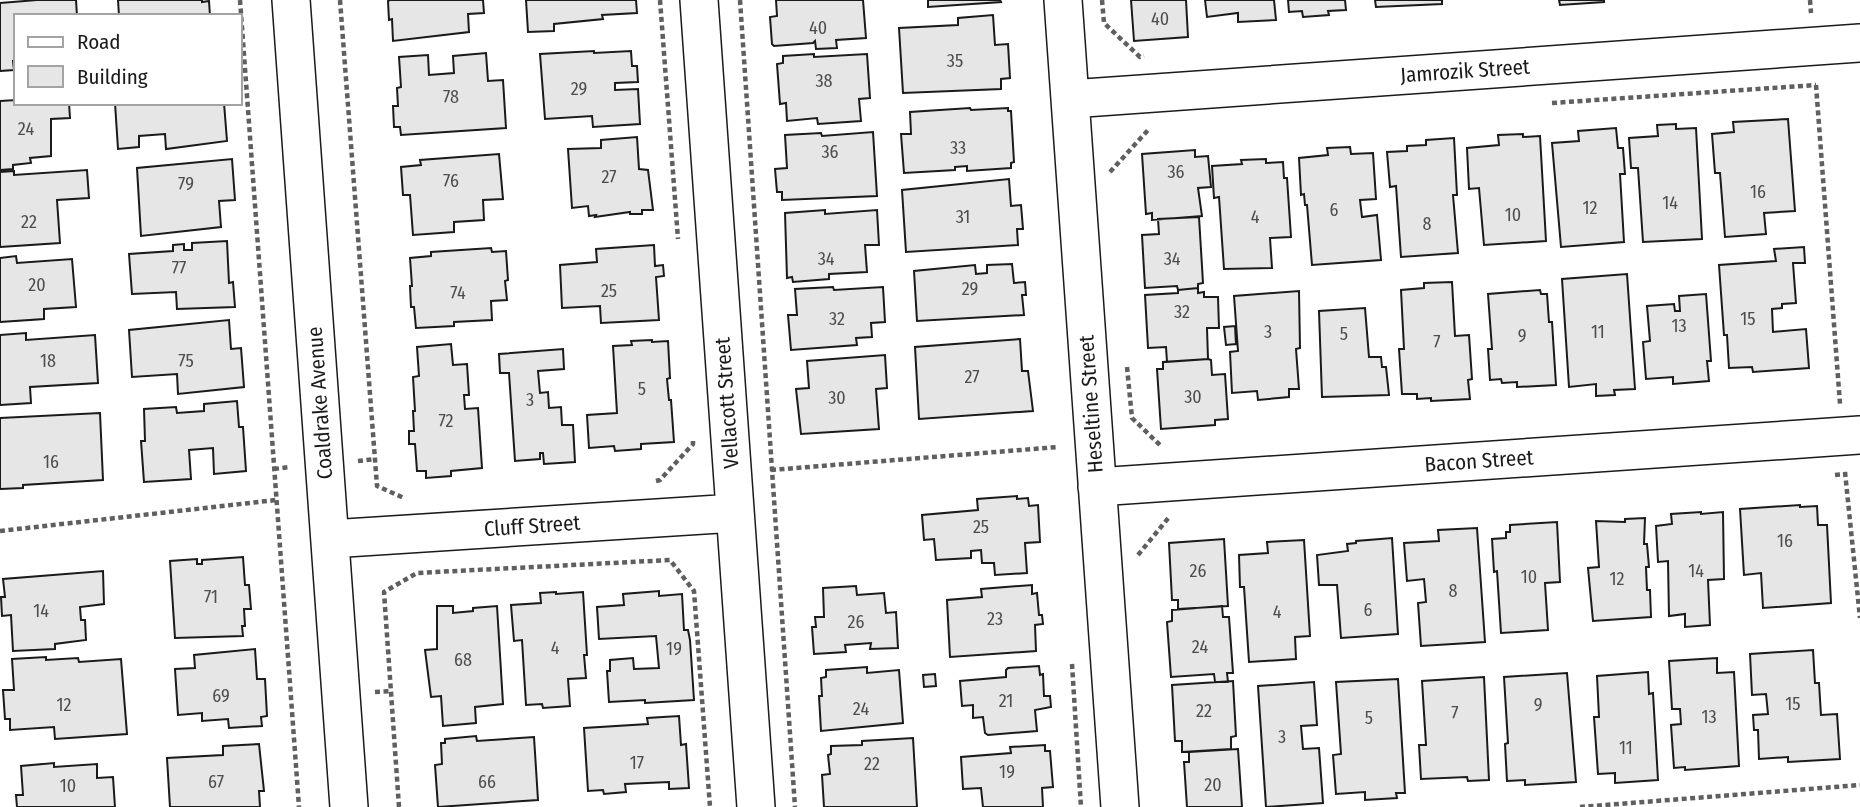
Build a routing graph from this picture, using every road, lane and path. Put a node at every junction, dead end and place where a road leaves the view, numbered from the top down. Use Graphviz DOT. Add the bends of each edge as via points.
graph roads {
  1 [pos="291,0"];
  2 [pos="340,0"];
  3 [pos="660,0"];
  4 [pos="699,0"];
  5 [pos="740,0"];
  6 [pos="1063,0"];
  7 [pos="1102,0"];
  8 [pos="1810,0"];
  9 [pos="242,28"];
  10 [pos="1860,43"];
  11 [pos="1814,46"];
  12 [pos="1154,56"];
  13 [pos="1816,85"];
  14 [pos="1070,99"];
  15 [pos="1551,103"];
  16 [pos="1161,128"];
  17 [pos="1107,175"];
  18 [pos="678,246"];
  19 [pos="1126,364"];
  20 [pos="1842,420"];
  21 [pos="693,437"];
  22 [pos="1058,447"];
  23 [pos="1170,454"];
  24 [pos="771,470"];
  25 [pos="646,482"];
  26 [pos="1097,487"];
  27 [pos="276,500"];
  28 [pos="415,503"];
  29 [pos="735,513"];
  30 [pos="0,531"];
  31 [pos="330,539"];
  32 [pos="1860,618"];
  33 [pos="1860,785"];
  34 [pos="299,807"];
  35 [pos="349,807"];
  36 [pos="399,807"];
  37 [pos="710,807"];
  38 [pos="756,807"];
  39 [pos="795,807"];
  40 [pos="1120,807"];
  41 [pos="1580,807"];
  1 -- 31 [label="street, Coaldrake Avenue"];
  2 -- 28 [label="path" via="377,486"];
  3 -- 18 [label="path"];
  4 -- 29 [label="street, Vellacott Street"];
  5 -- 24 [label="path"];
  6 -- 14 [label="street, Heseltine Street"];
  7 -- 12 [label="path" via="1104,23 1140,57"];
  8 -- 11 [label="path"];
  9 -- 27 [label="path"];
  10 -- 11 [label="street, Jamrozik Street"];
  11 -- 13 [label="path"];
  11 -- 14 [label="street, Jamrozik Street"];
  13 -- 15 [label="path"];
  13 -- 20 [label="path"];
  14 -- 26 [label="street, Heseltine Street"];
  16 -- 17 [label="path" via="1147,129"];
  19 -- 23 [label="path" via="1132,418"];
  20 -- 26 [label="street, Bacon Street"];
  20 -- 32 [label="path"];
  21 -- 25 [label="path" via="693,444 660,480"];
  22 -- 24 [label="path"];
  24 -- 39 [label="path"];
  26 -- 40 [label="street, Heseltine Street"];
  27 -- 30 [label="path"];
  27 -- 34 [label="path"];
  29 -- 31 [label="street, Cluff Street"];
  29 -- 38 [label="street, Vellacott Street"];
  31 -- 35 [label="street, Coaldrake Avenue"];
  33 -- 41 [label="path"];
  36 -- 37 [label="path" via="384,592 417,573 670,560 694,591"];
}
